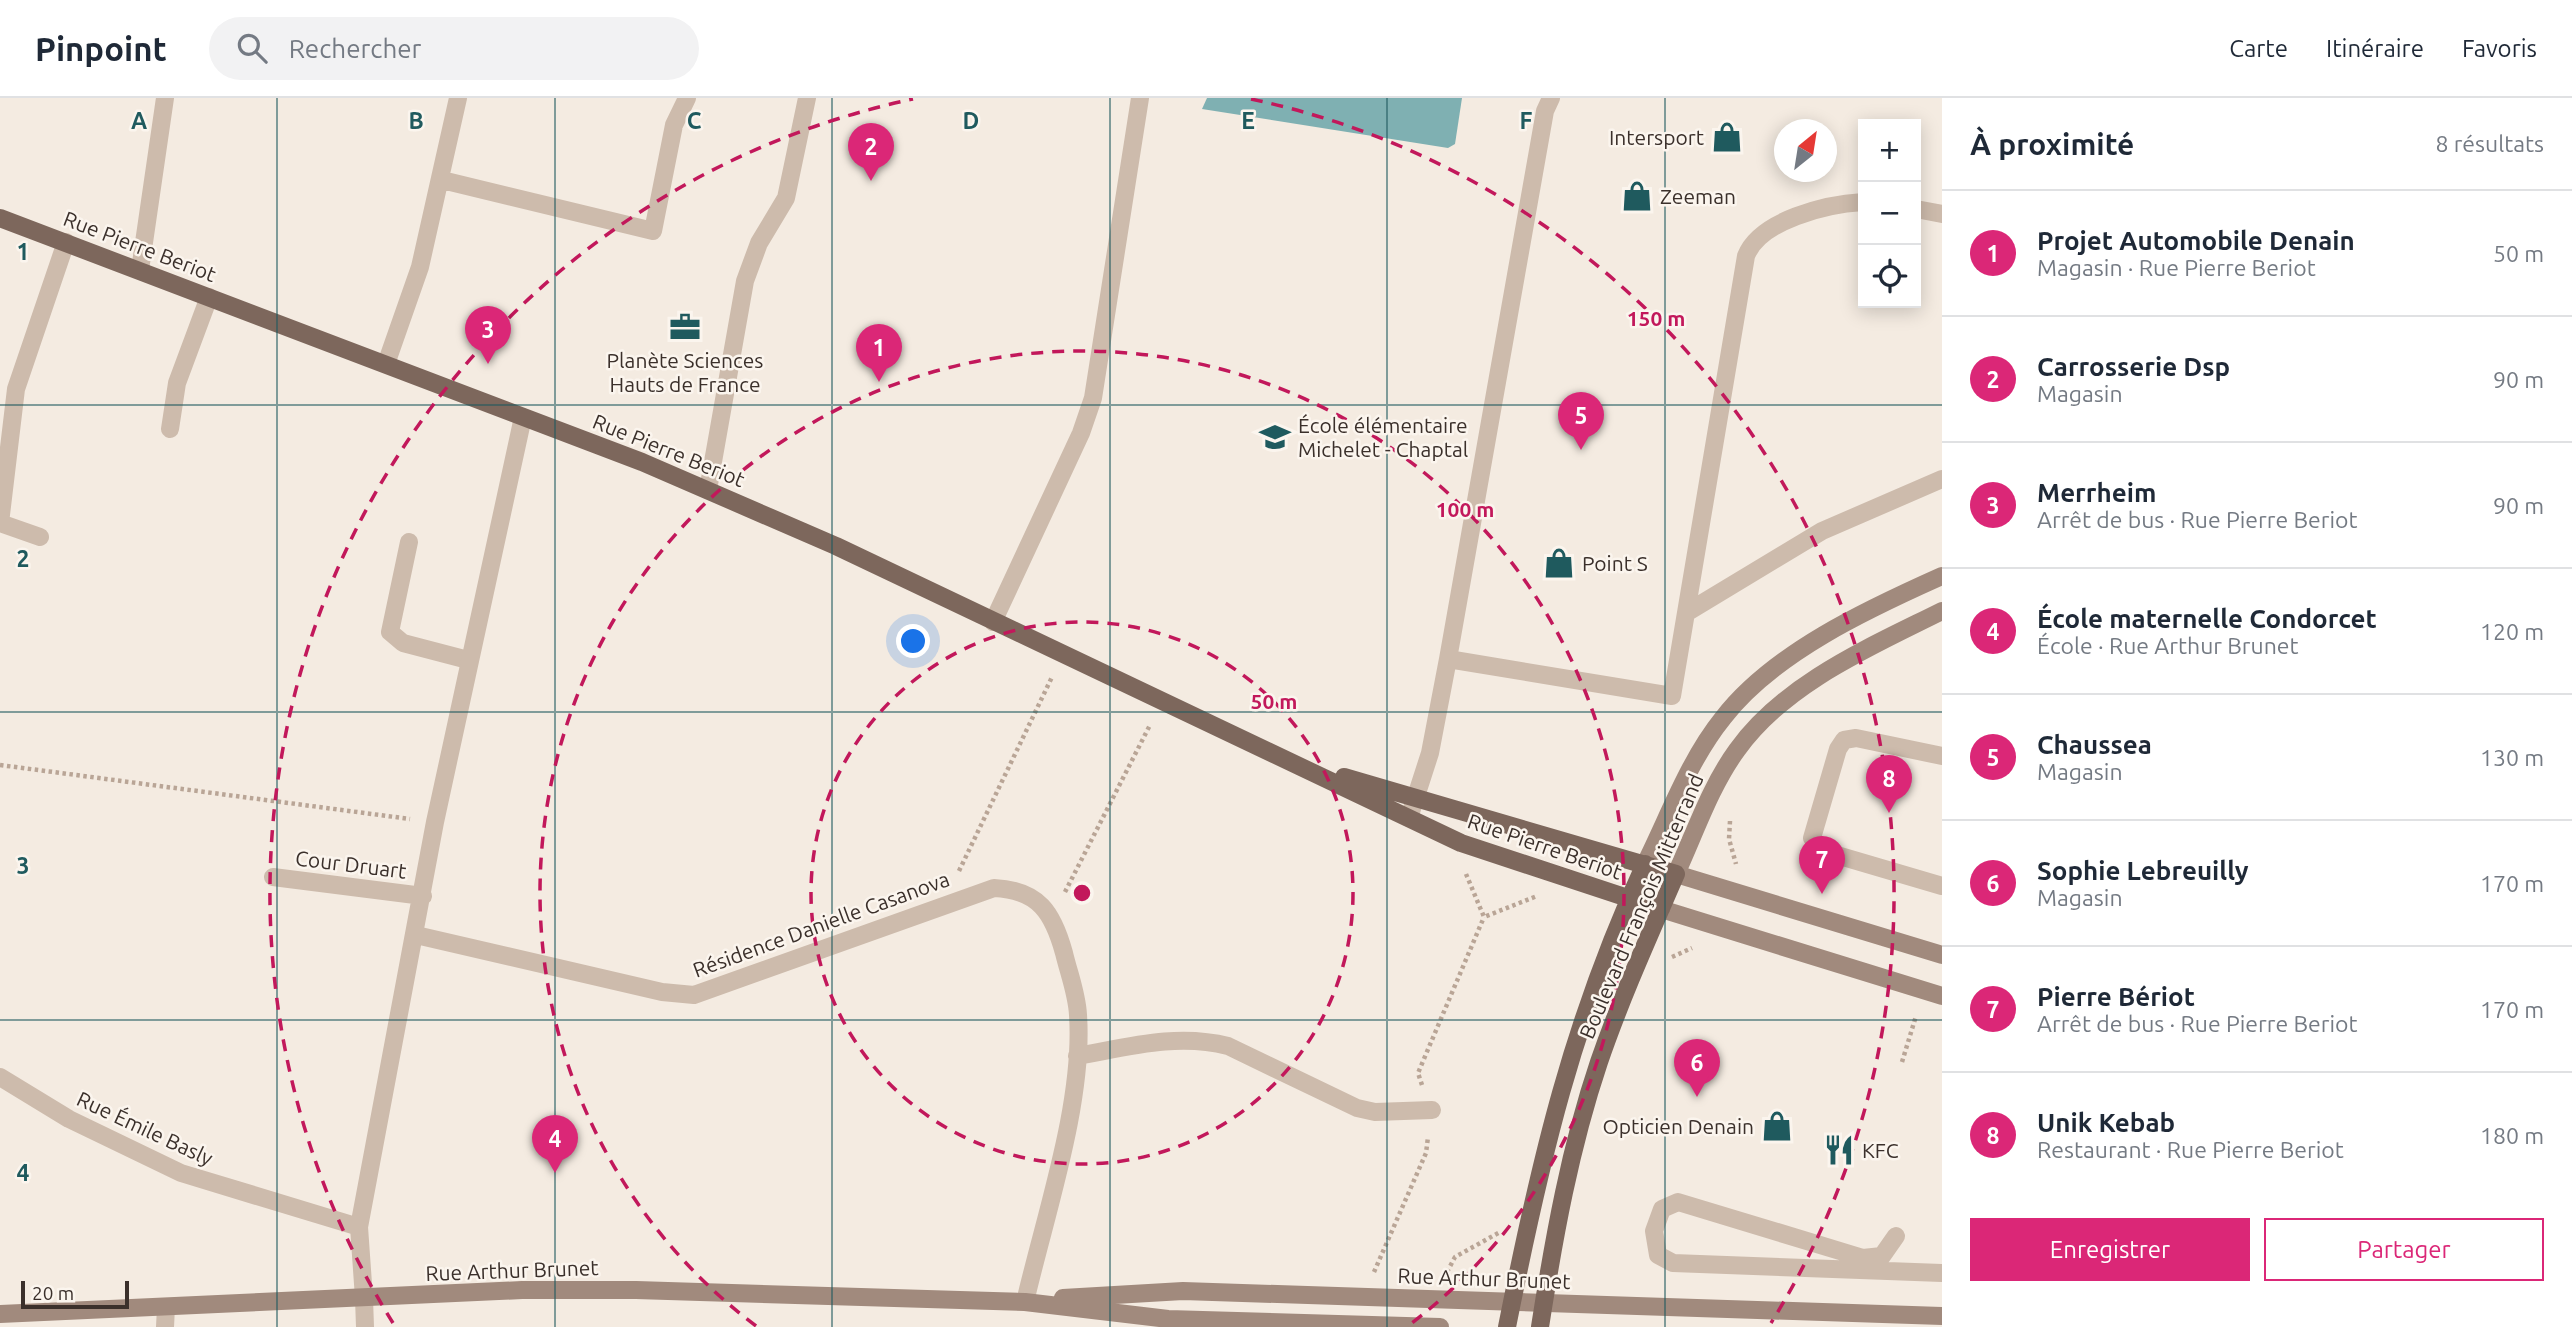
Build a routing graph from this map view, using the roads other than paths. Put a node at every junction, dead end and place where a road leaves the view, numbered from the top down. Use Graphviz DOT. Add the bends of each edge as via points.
graph roads {
  1 [pos="165,98"];
  2 [pos="458,98"];
  3 [pos="687,98"];
  4 [pos="807,98"];
  5 [pos="1140,98"];
  6 [pos="1551,98"];
  7 [pos="442,180"];
  8 [pos="1858,202"];
  9 [pos="1921,210"];
  10 [pos="1942,214"];
  11 [pos="0,218"];
  12 [pos="66,242"];
  13 [pos="140,271"];
  14 [pos="209,297"];
  15 [pos="386,364"];
  16 [pos="523,417"];
  17 [pos="170,429"];
  18 [pos="1942,479"];
  19 [pos="708,490"];
  20 [pos="0,523"];
  21 [pos="40,537"];
  22 [pos="409,542"];
  23 [pos="1942,576"];
  24 [pos="1942,611"];
  25 [pos="1686,613"];
  26 [pos="993,622"];
  27 [pos="1448,659"];
  28 [pos="468,660"];
  29 [pos="1942,756"];
  30 [pos="1304,766"];
  31 [pos="1416,797"];
  32 [pos="1409,818"];
  33 [pos="1645,864"];
  34 [pos="1676,874"];
  35 [pos="273,877"];
  36 [pos="1942,886"];
  37 [pos="423,896"];
  38 [pos="1629,899"];
  39 [pos="1661,909"];
  40 [pos="416,935"];
  41 [pos="1942,955"];
  42 [pos="1942,996"];
  43 [pos="1077,1056"];
  44 [pos="0,1077"];
  45 [pos="1432,1110"];
  46 [pos="359,1227"];
  47 [pos="1896,1236"];
  48 [pos="1942,1273"];
  49 [pos="364,1298"];
  50 [pos="1512,1301"];
  51 [pos="1025,1302"];
  52 [pos="1544,1302"];
  53 [pos="166,1307"];
  54 [pos="0,1314"];
  55 [pos="1942,1316"];
  56 [pos="165,1327"];
  57 [pos="365,1327"];
  58 [pos="1440,1327"];
  59 [pos="1507,1327"];
  60 [pos="1540,1327"];
  1 -- 13 [label="street"];
  2 -- 7 [label="street"];
  3 -- 7 [label="street" via="674,125 653,231"];
  4 -- 19 [label="street" via="786,198 759,243 745,281"];
  5 -- 26 [label="street" via="1093,398"];
  6 -- 27 [label="street" via="1545,111"];
  7 -- 15 [label="street" via="420,267"];
  8 -- 25 [label="street" via="1831,205 1770,228 1751,244"];
  9 -- 10 [label="street"];
  11 -- 12 [label="main road, Rue Pierre Beriot"];
  12 -- 13 [label="main road, Rue Pierre Beriot"];
  12 -- 20 [label="street" via="16,389"];
  13 -- 14 [label="main road, Rue Pierre Beriot"];
  14 -- 15 [label="main road, Rue Pierre Beriot"];
  14 -- 17 [label="street" via="177,383"];
  15 -- 16 [label="main road, Rue Pierre Beriot"];
  16 -- 19 [label="main road, Rue Pierre Beriot"];
  16 -- 28 [label="street"];
  18 -- 25 [label="street" via="1822,531"];
  19 -- 26 [label="main road, Rue Pierre Beriot"];
  20 -- 21 [label="street"];
  22 -- 28 [label="street" via="390,632 403,643"];
  23 -- 33 [label="street, Boulevard François Mitterrand" via="1802,649 1736,702 1698,755"];
  24 -- 34 [label="street, Boulevard François Mitterrand" via="1819,676 1755,728 1726,766"];
  25 -- 27 [label="street" via="1672,696"];
  26 -- 30 [label="main road, Rue Pierre Beriot"];
  27 -- 31 [label="street" via="1430,753"];
  28 -- 37 [label="street"];
  29 -- 36 [label="street" via="1856,738 1844,740 1812,832 1814,844 1823,851"];
  30 -- 31 [label="main road, Rue Pierre Beriot"];
  30 -- 32 [label="main road, Rue Pierre Beriot"];
  31 -- 32 [label="street"];
  31 -- 33 [label="main road, Rue Pierre Beriot"];
  32 -- 38 [label="main road, Rue Pierre Beriot" via="1461,843"];
  33 -- 34 [label="main road, Rue Pierre Beriot"];
  33 -- 38 [label="main road, Boulevard François Mitterrand"];
  34 -- 39 [label="main road, Boulevard François Mitterrand"];
  34 -- 41 [label="street, Rue Pierre Beriot"];
  35 -- 37 [label="street, Cour Druart"];
  37 -- 40 [label="street"];
  38 -- 39 [label="main road, Rue Pierre Beriot"];
  38 -- 50 [label="main road, Boulevard François Mitterrand" via="1586,1006 1558,1095"];
  39 -- 42 [label="street, Rue Pierre Beriot"];
  39 -- 52 [label="main road, Boulevard François Mitterrand" via="1618,1009 1588,1097 1563,1192"];
  40 -- 43 [label="street, Résidence Danielle Casanova" via="662,992 694,995 994,888 1009,889 1035,900 1052,917 1077,1000"];
  40 -- 46 [label="street"];
  43 -- 45 [label="street" via="1168,1040 1208,1041 1228,1046 1357,1108 1375,1112"];
  43 -- 51 [label="street" via="1070,1111"];
  44 -- 46 [label="street, Rue Émile Basly" via="69,1119 181,1173"];
  46 -- 49 [label="street"];
  47 -- 48 [label="street" via="1882,1256 1863,1258 1678,1202 1662,1209 1654,1231 1658,1255 1673,1263"];
  49 -- 51 [label="street, Rue Arthur Brunet" via="636,1290"];
  49 -- 53 [label="street, Rue Arthur Brunet"];
  49 -- 57 [label="street"];
  50 -- 51 [label="street, Rue Arthur Brunet" via="1183,1291"];
  50 -- 52 [label="street, Rue Arthur Brunet"];
  50 -- 59 [label="main road, Boulevard François Mitterrand"];
  51 -- 58 [label="street, Rue Arthur Brunet" via="1168,1319"];
  52 -- 55 [label="street, Rue Arthur Brunet"];
  52 -- 60 [label="main road, Boulevard François Mitterrand"];
  53 -- 54 [label="street, Rue Arthur Brunet"];
  53 -- 56 [label="street"];
}
